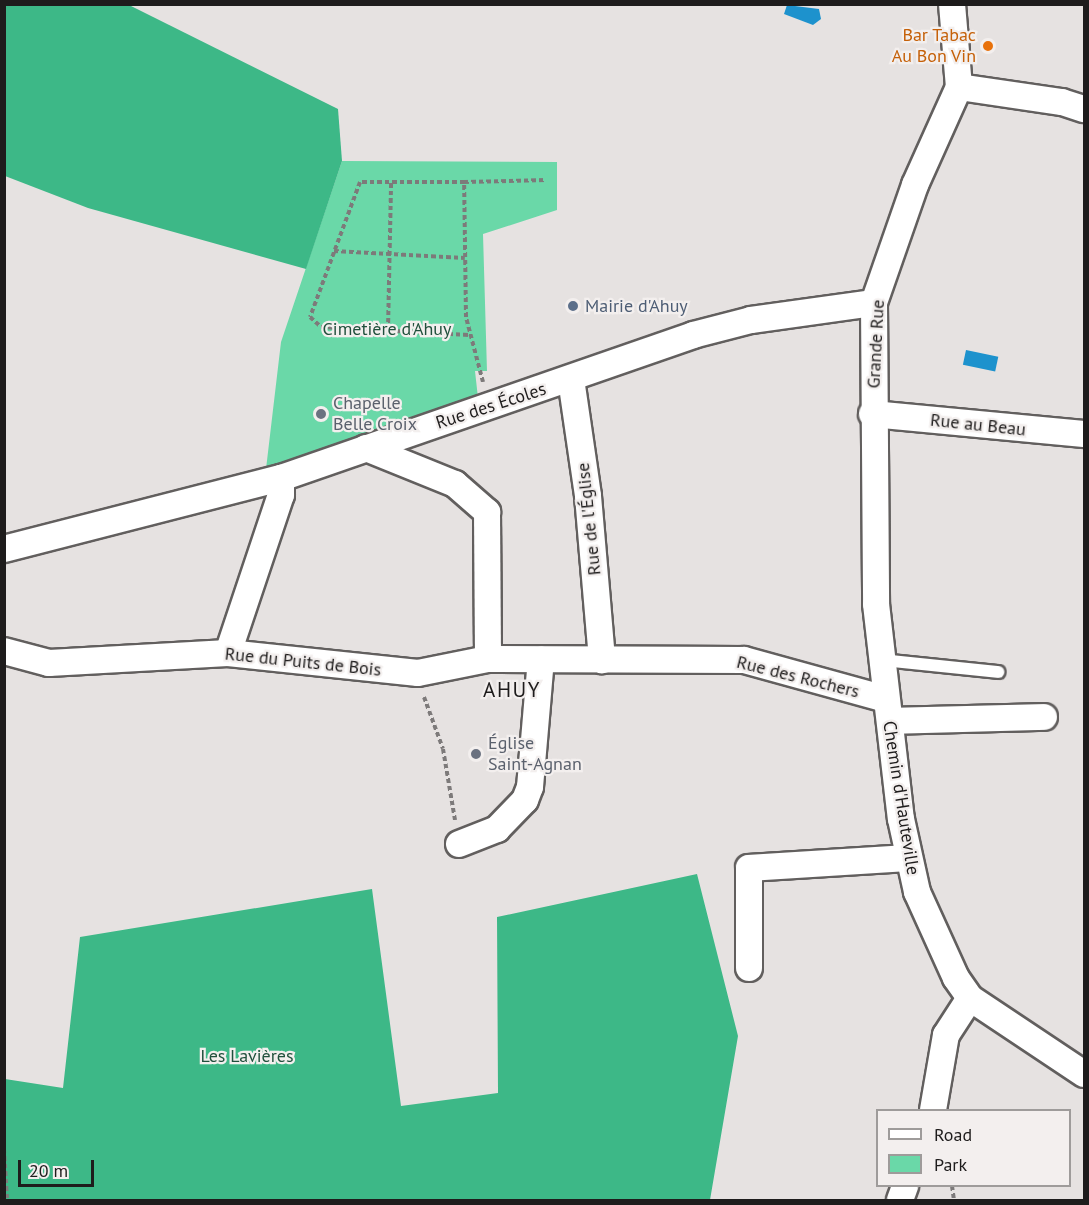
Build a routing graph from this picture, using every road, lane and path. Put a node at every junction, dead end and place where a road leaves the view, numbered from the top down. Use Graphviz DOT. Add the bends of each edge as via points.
graph roads {
  1 [pos="952,4"];
  2 [pos="959,87"];
  3 [pos="1084,109"];
  4 [pos="546,180"];
  5 [pos="392,182"];
  6 [pos="464,182"];
  7 [pos="334,251"];
  8 [pos="390,256"];
  9 [pos="465,258"];
  10 [pos="874,303"];
  11 [pos="388,330"];
  12 [pos="469,335"];
  13 [pos="570,379"];
  14 [pos="492,406"];
  15 [pos="872,414"];
  16 [pos="1079,434"];
  17 [pos="366,448"];
  18 [pos="281,478"];
  19 [pos="4,549"];
  20 [pos="4,651"];
  21 [pos="228,652"];
  22 [pos="488,658"];
  23 [pos="541,659"];
  24 [pos="602,660"];
  25 [pos="882,660"];
  26 [pos="998,672"];
  27 [pos="418,673"];
  28 [pos="888,710"];
  29 [pos="1044,717"];
  30 [pos="459,844"];
  31 [pos="907,858"];
  32 [pos="748,968"];
  33 [pos="970,998"];
  34 [pos="1084,1074"];
  35 [pos="933,1109"];
  36 [pos="4,1149"];
  37 [pos="7,1200"];
  1 -- 2 [label="street, Grande Rue"];
  2 -- 3 [label="street" via="1062,102"];
  2 -- 10 [label="street, Grande Rue" via="915,186"];
  4 -- 6 [label="path"];
  5 -- 6 [label="path"];
  5 -- 7 [label="path" via="360,182"];
  5 -- 8 [label="path"];
  6 -- 9 [label="path"];
  7 -- 8 [label="path"];
  7 -- 11 [label="path" via="310,317 321,327"];
  8 -- 9 [label="path"];
  8 -- 11 [label="path"];
  9 -- 12 [label="path"];
  10 -- 13 [label="street, Rue des Écoles" via="751,320 693,335"];
  10 -- 15 [label="street, Grande Rue"];
  11 -- 12 [label="path"];
  12 -- 14 [label="path"];
  13 -- 14 [label="street, Rue des Écoles"];
  13 -- 24 [label="street, Rue de l'Église" via="588,496"];
  14 -- 17 [label="street, Rue des Écoles"];
  15 -- 16 [label="street, Rue au Beau"];
  15 -- 25 [label="street, Grande Rue" via="876,604"];
  17 -- 18 [label="street, Rue des Écoles"];
  17 -- 22 [label="street" via="455,484 487,512"];
  18 -- 19 [label="street, Rue des Écoles"];
  18 -- 21 [label="street" via="281,495"];
  20 -- 21 [label="street, Rue du Puits de Bois" via="49,663"];
  21 -- 27 [label="street, Rue du Puits de Bois"];
  22 -- 23 [label="street, Rue du Puits de Bois"];
  22 -- 27 [label="street, Rue du Puits de Bois"];
  23 -- 24 [label="street, Rue du Puits de Bois"];
  23 -- 30 [label="street" via="530,787 525,800 497,829"];
  24 -- 28 [label="street, Rue des Rochers" via="744,660"];
  25 -- 26 [label="lane"];
  25 -- 28 [label="street, Grande Rue"];
  27 -- 30 [label="path" via="443,749"];
  28 -- 29 [label="street, Rue des Rochers"];
  28 -- 31 [label="street, Chemin d'Hauteville"];
  31 -- 32 [label="street" via="749,868"];
  31 -- 33 [label="street, Chemin d'Hauteville" via="917,892 956,978"];
  33 -- 34 [label="street, Chemin d'Hauteville"];
  33 -- 35 [label="street" via="946,1035"];
  36 -- 37 [label="path"];
}
